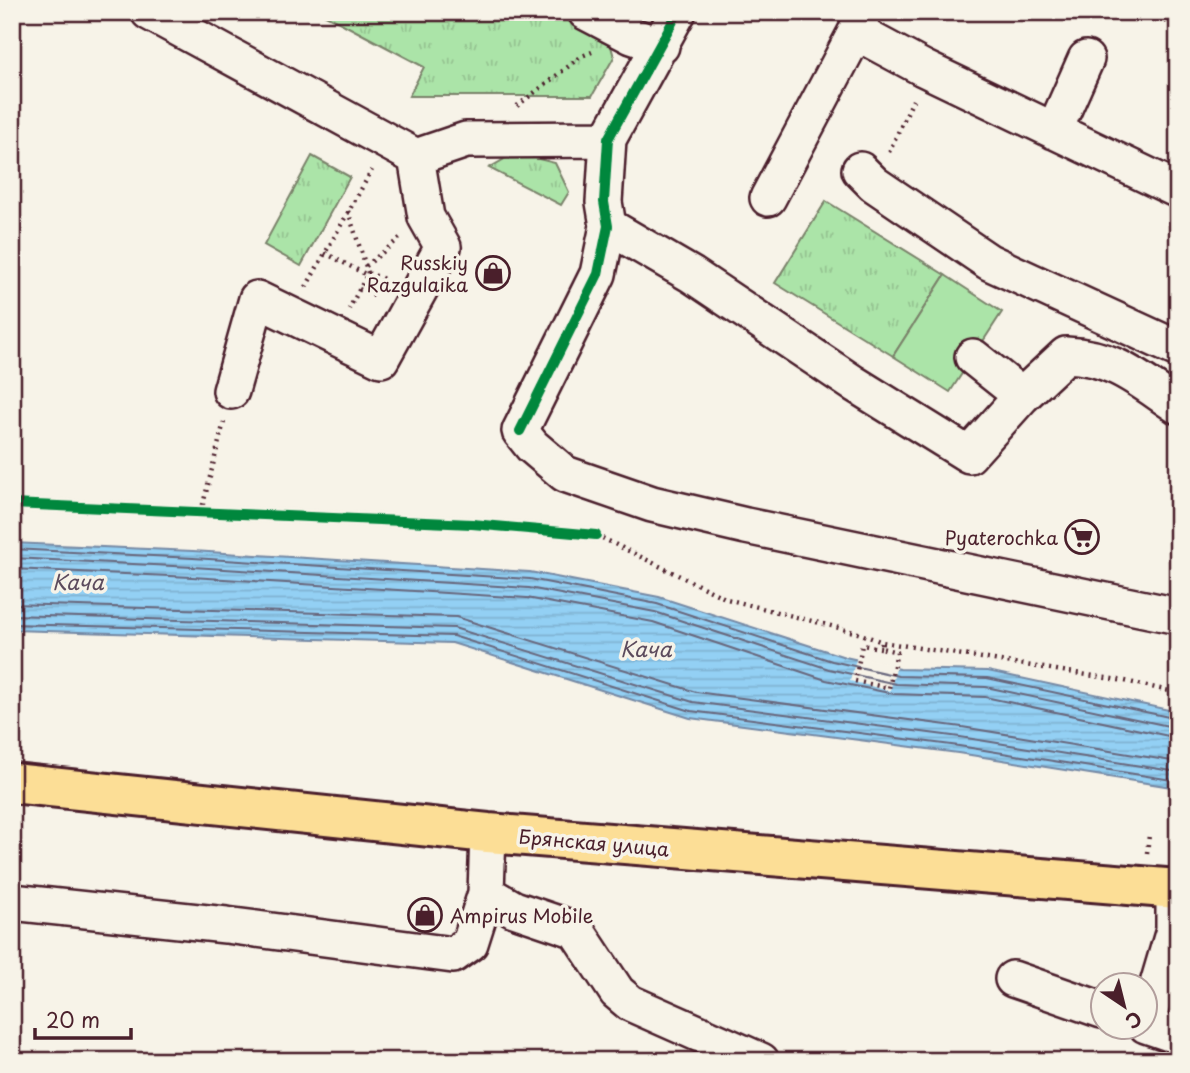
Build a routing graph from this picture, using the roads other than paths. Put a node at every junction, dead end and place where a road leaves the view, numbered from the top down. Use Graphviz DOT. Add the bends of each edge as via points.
graph roads {
  1 [pos="149,12"];
  2 [pos="586,12"];
  3 [pos="678,12"];
  4 [pos="860,22"];
  5 [pos="646,41"];
  6 [pos="1086,59"];
  7 [pos="1054,131"];
  8 [pos="608,139"];
  9 [pos="402,149"];
  10 [pos="867,177"];
  11 [pos="1178,190"];
  12 [pos="768,198"];
  13 [pos="608,226"];
  14 [pos="1178,349"];
  15 [pos="973,357"];
  16 [pos="231,391"];
  17 [pos="1022,396"];
  18 [pos="1178,406"];
  19 [pos="1178,616"];
  20 [pos="12,783"];
  21 [pos="488,833"];
  22 [pos="1176,889"];
  23 [pos="485,893"];
  24 [pos="12,902"];
  25 [pos="1013,979"];
  26 [pos="1088,1005"];
  27 [pos="1158,1018"];
  28 [pos="761,1061"];
  1 -- 9 [label="street"];
  2 -- 5 [label="street"];
  3 -- 5 [label="street"];
  4 -- 7 [label="street" via="927,70"];
  4 -- 12 [label="street"];
  5 -- 8 [label="street"];
  6 -- 7 [label="street"];
  7 -- 11 [label="street"];
  8 -- 9 [label="street" via="466,140"];
  8 -- 13 [label="street" via="604,202"];
  9 -- 16 [label="street" via="426,217 443,247 381,359 257,299"];
  10 -- 14 [label="street" via="989,262"];
  13 -- 17 [label="street" via="692,275 969,455"];
  13 -- 19 [label="street" via="598,274 520,431 565,474 652,504 772,532"];
  15 -- 17 [label="street"];
  17 -- 18 [label="street" via="1066,355 1085,356 1112,363"];
  20 -- 21 [label="highway, Брянская улица"];
  21 -- 22 [label="highway, Брянская улица"];
  21 -- 23 [label="street"];
  22 -- 27 [label="street" via="1174,930"];
  23 -- 24 [label="street" via="470,943 453,955"];
  23 -- 28 [label="street" via="514,909 576,930 617,992 630,1003"];
  25 -- 26 [label="street"];
}
